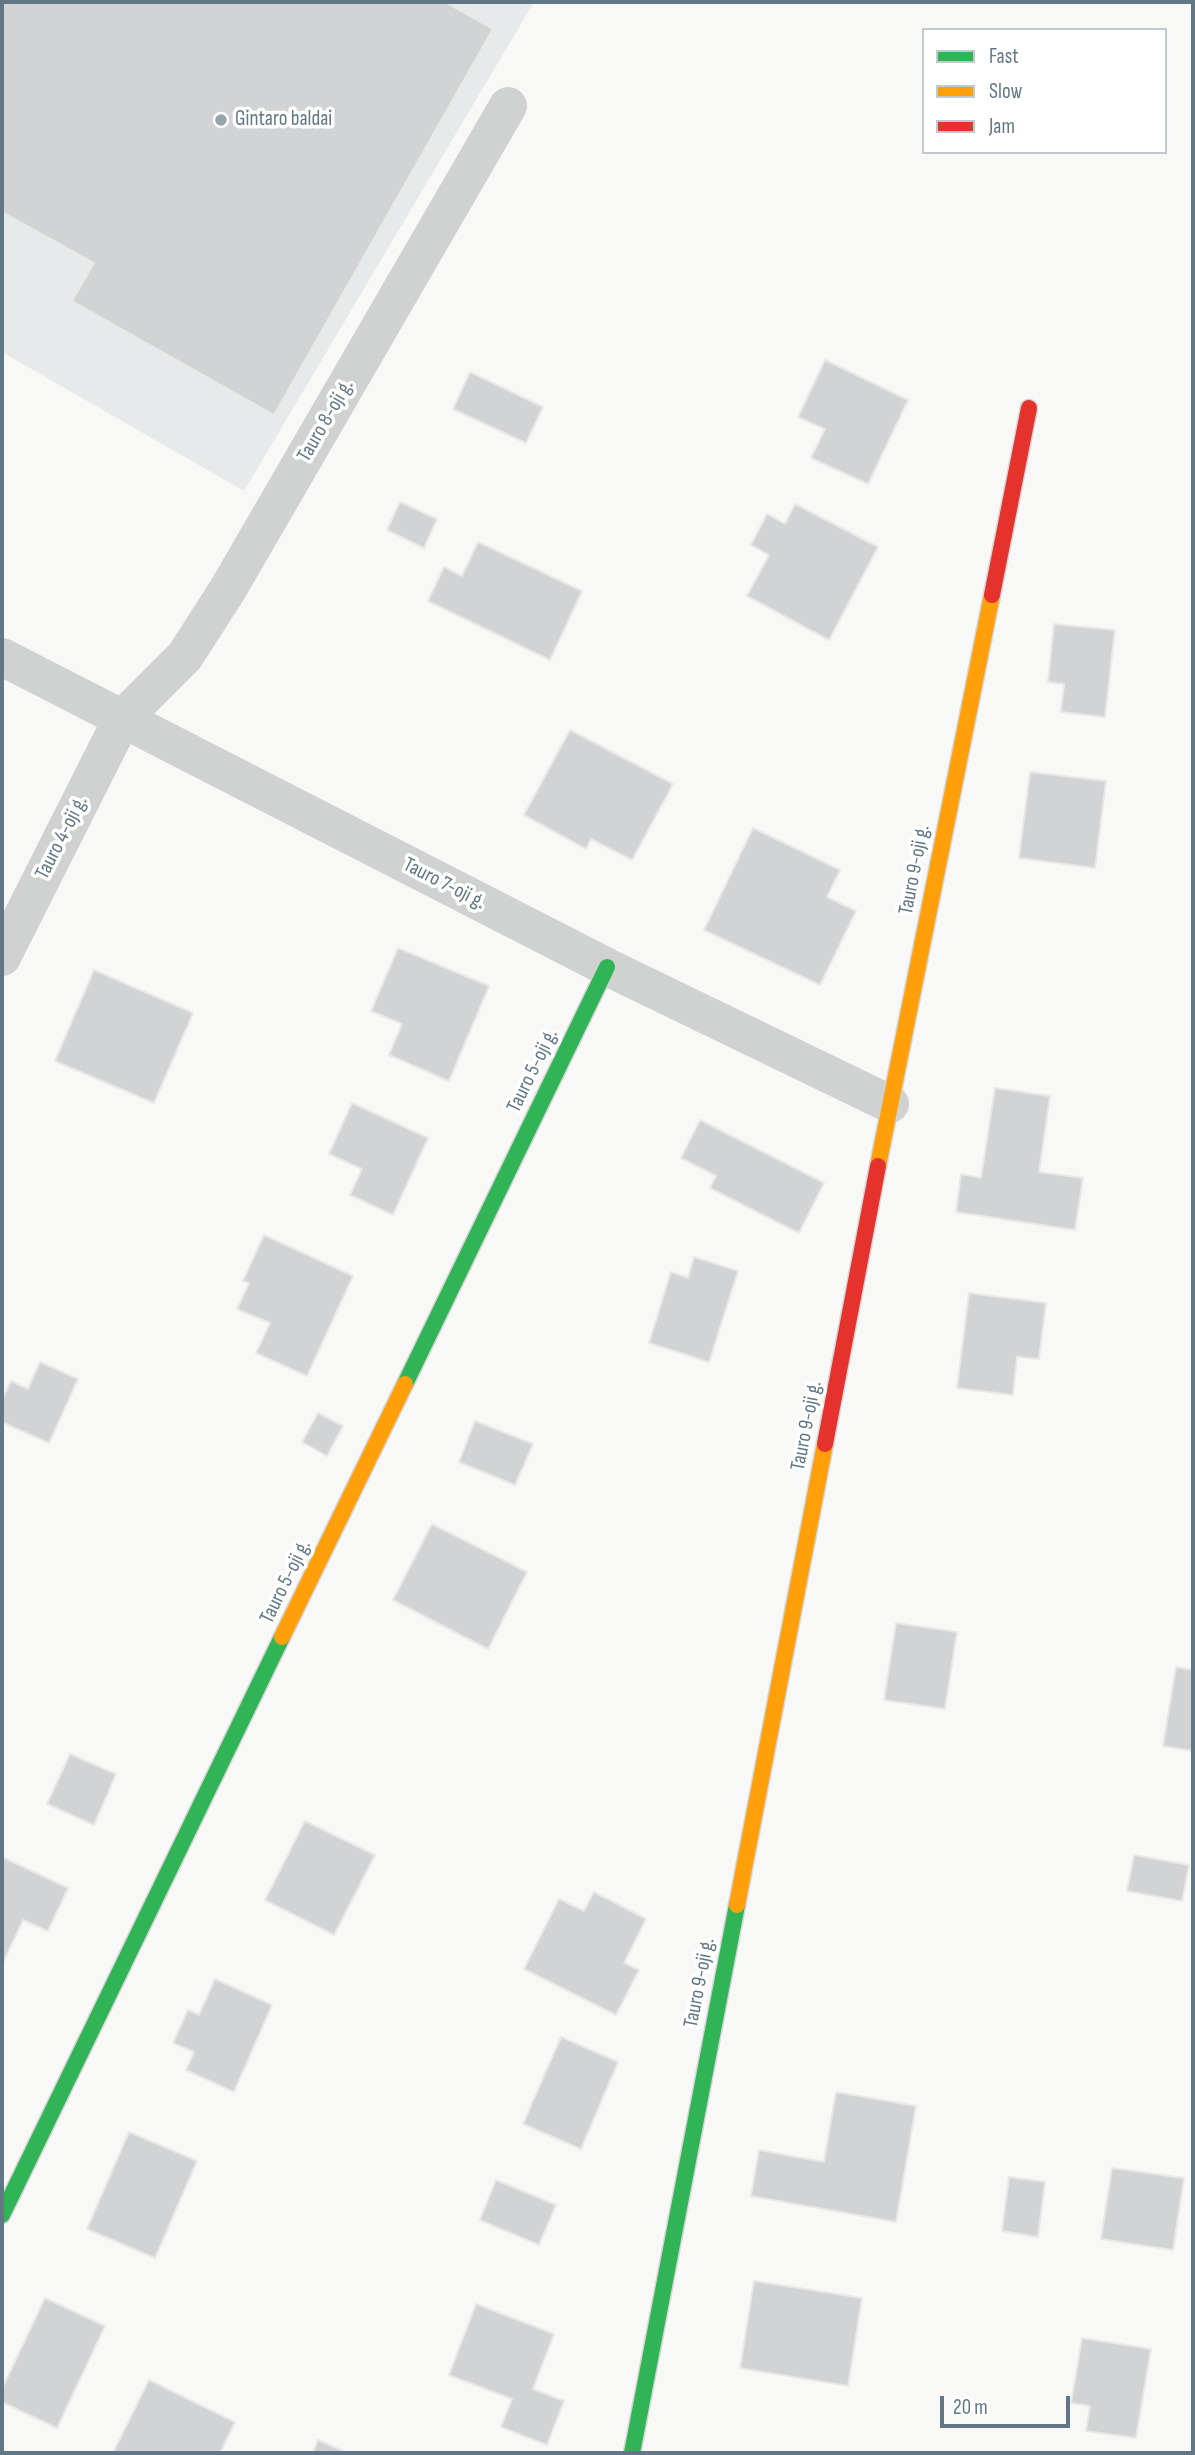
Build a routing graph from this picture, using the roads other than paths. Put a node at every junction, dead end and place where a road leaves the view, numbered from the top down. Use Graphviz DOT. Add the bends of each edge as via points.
graph roads {
  1 [pos="508,106"];
  2 [pos="1029,408"];
  3 [pos="2,657"];
  4 [pos="122,719"];
  5 [pos="2,957"];
  6 [pos="607,967"];
  7 [pos="890,1104"];
  8 [pos="2,2215"];
  9 [pos="632,2453"];
  1 -- 4 [label="street, Tauro 8-oji g." via="228,589 185,656"];
  2 -- 7 [label="street, Tauro 9-oji g."];
  3 -- 4 [label="street, Tauro 7-oji g."];
  4 -- 5 [label="street, Tauro 4-oji g."];
  4 -- 6 [label="street, Tauro 7-oji g."];
  6 -- 7 [label="street, Tauro 7-oji g."];
  6 -- 8 [label="street, Tauro 5-oji g."];
  7 -- 9 [label="street, Tauro 9-oji g."];
}
